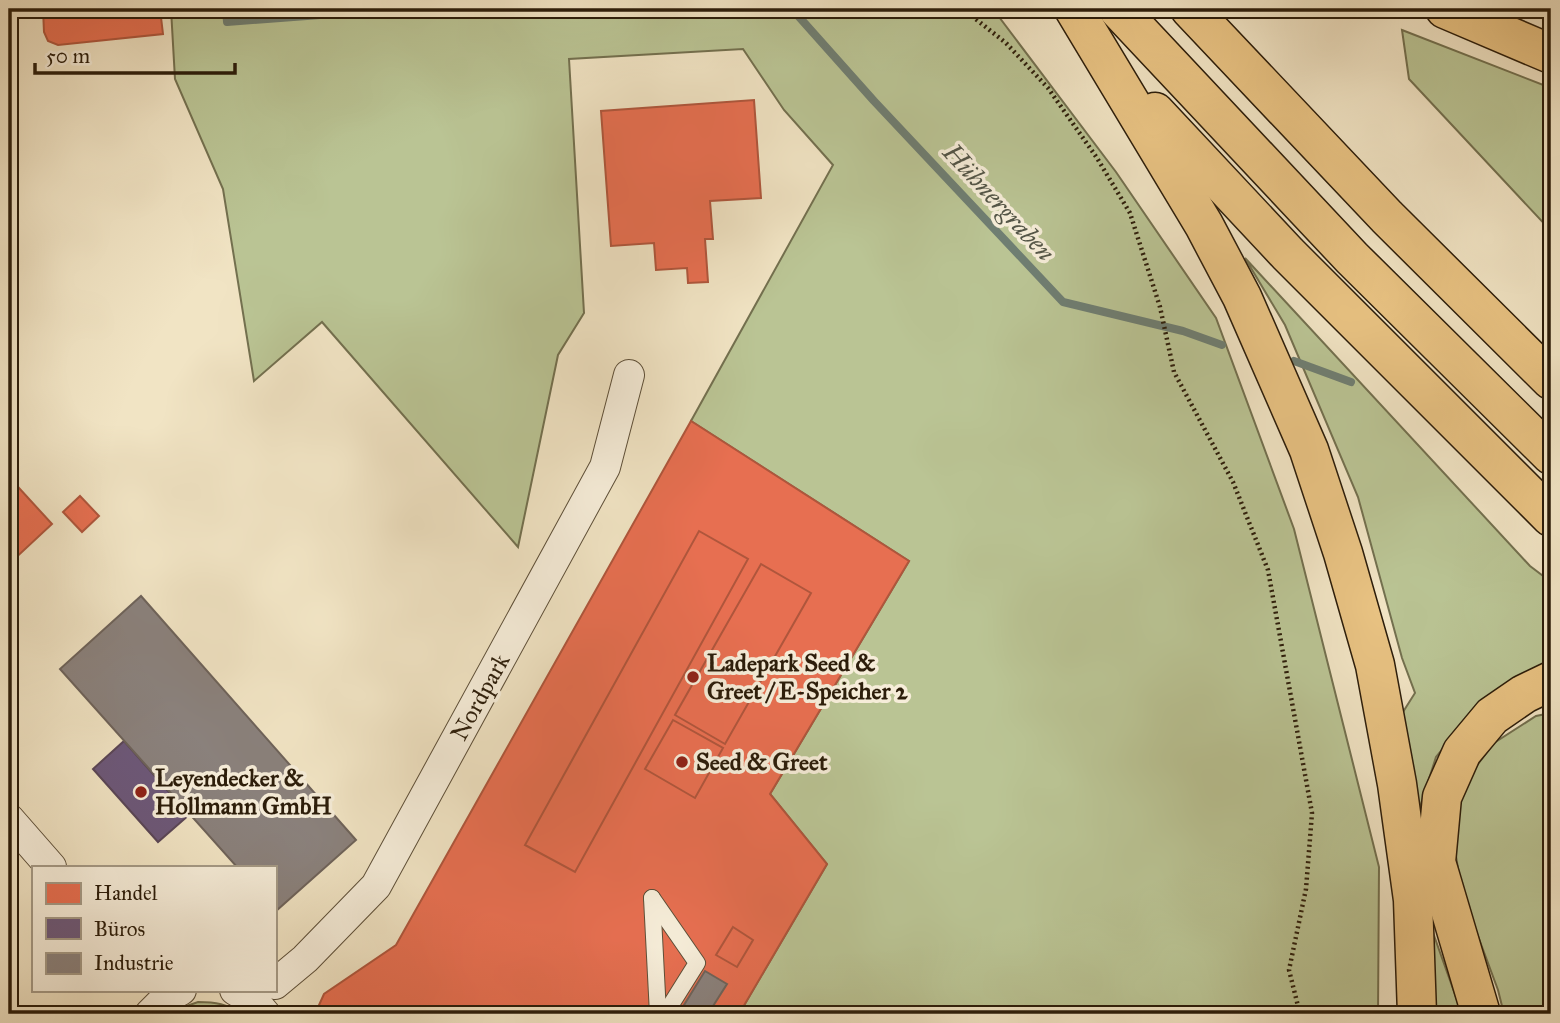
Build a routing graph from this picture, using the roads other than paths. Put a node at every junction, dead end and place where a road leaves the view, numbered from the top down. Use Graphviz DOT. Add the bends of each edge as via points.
graph roads {
  1 [pos="1074,9"];
  2 [pos="1118,9"];
  3 [pos="1191,9"];
  4 [pos="1445,9"];
  5 [pos="1100,51"];
  6 [pos="1551,54"];
  7 [pos="629,375"];
  8 [pos="1551,380"];
  9 [pos="1551,455"];
  10 [pos="1551,517"];
  11 [pos="1551,681"];
  12 [pos="9,819"];
  13 [pos="50,866"];
  14 [pos="276,982"];
  15 [pos="657,1014"];
  16 [pos="665,1014"];
  17 [pos="1417,1014"];
  18 [pos="1481,1014"];
  1 -- 5 [label="highway"];
  2 -- 9 [label="highway" via="1352,258"];
  3 -- 8 [label="highway" via="1387,217"];
  4 -- 6 [label="highway"];
  5 -- 10 [label="highway" via="1288,254"];
  5 -- 17 [label="highway" via="1204,225 1310,450 1375,665 1413,900"];
  7 -- 14 [label="street, Nordpark" via="605,467 376,886"];
  11 -- 18 [label="highway" via="1492,716 1462,752 1441,797 1436,862"];
  12 -- 13 [label="street"];
  15 -- 16 [label="lane" via="652,898 697,963"];
}
